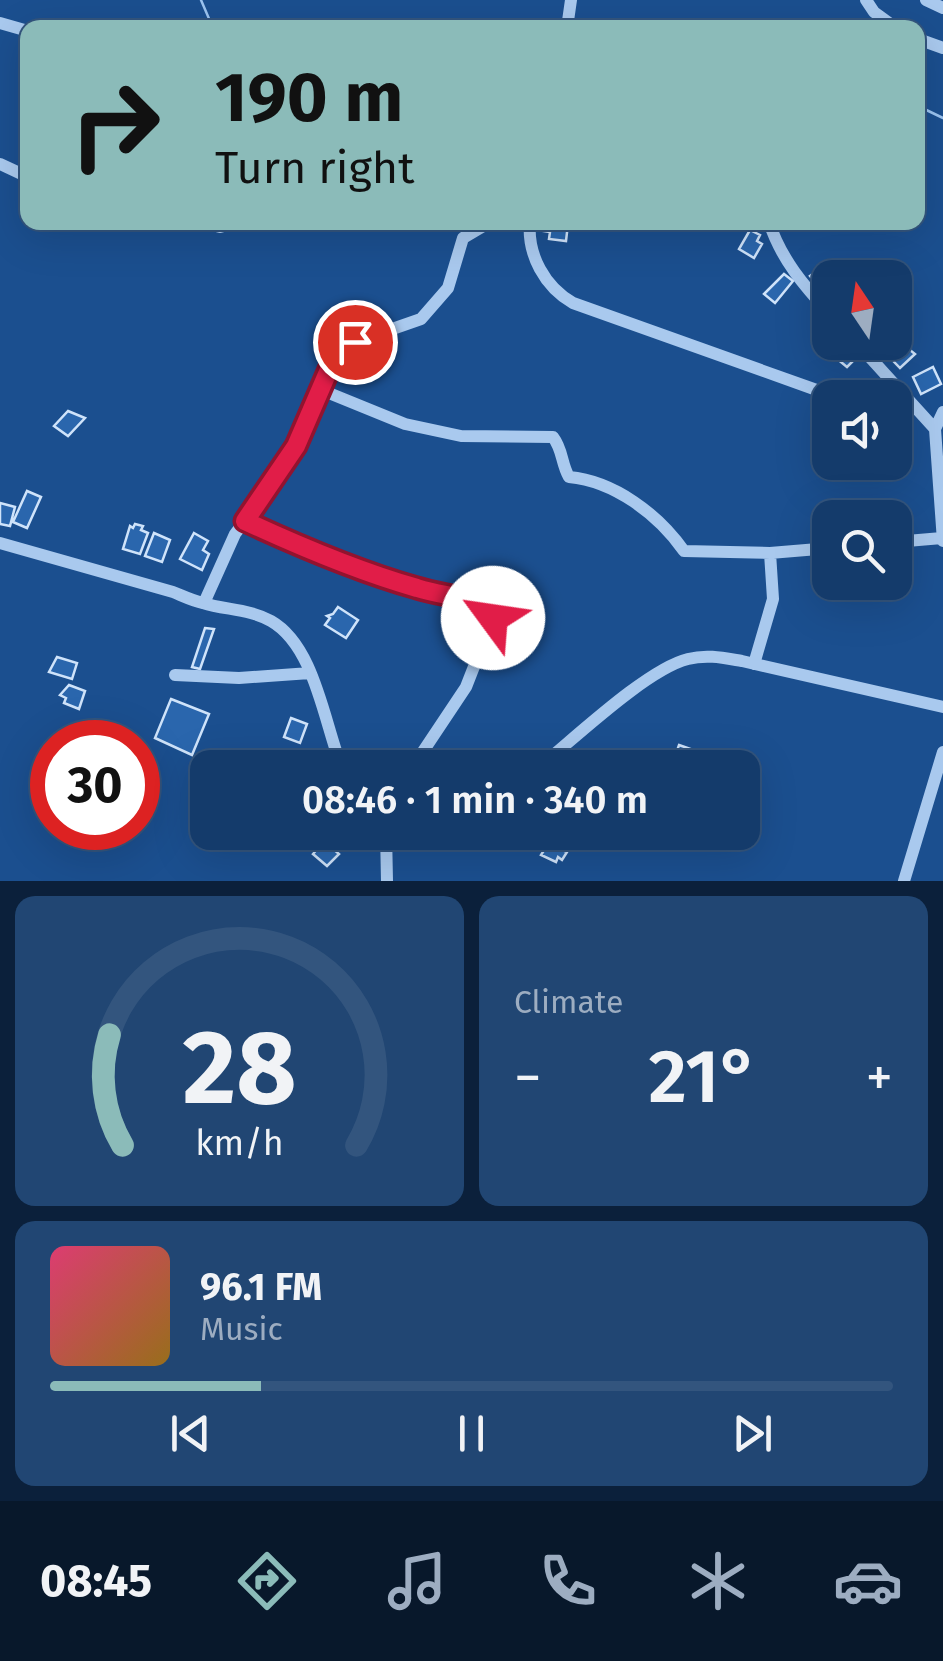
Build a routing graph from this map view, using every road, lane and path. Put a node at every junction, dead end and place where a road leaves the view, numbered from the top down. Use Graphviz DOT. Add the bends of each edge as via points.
graph roads {
  1 [pos="866,0"];
  2 [pos="926,0"];
  3 [pos="943,8"];
  4 [pos="885,20"];
  5 [pos="477,230"];
  6 [pos="529,230"];
  7 [pos="772,230"];
  8 [pos="812,294"];
  9 [pos="873,360"];
  10 [pos="319,389"];
  11 [pos="812,390"];
  12 [pos="915,406"];
  13 [pos="943,412"];
  14 [pos="935,429"];
  15 [pos="941,447"];
  16 [pos="245,521"];
  17 [pos="943,540"];
  18 [pos="912,541"];
  19 [pos="0,543"];
  20 [pos="812,550"];
  21 [pos="770,553"];
  22 [pos="204,604"];
  23 [pos="754,664"];
  24 [pos="310,673"];
  25 [pos="176,675"];
  26 [pos="943,707"];
  27 [pos="336,750"];
  28 [pos="424,750"];
  29 [pos="561,750"];
  30 [pos="943,752"];
  31 [pos="386,850"];
  32 [pos="387,881"];
  33 [pos="904,881"];
  1 -- 4 [label="street"];
  2 -- 3 [label="street"];
  5 -- 10 [label="street" via="464,238 448,288 420,319 355,342 334,358"];
  6 -- 11 [label="street" via="528,244 564,298"];
  7 -- 8 [label="street"];
  9 -- 12 [label="street"];
  10 -- 16 [label="street" via="283,470"];
  10 -- 21 [label="street" via="405,424 461,436 553,437 569,477 623,495 684,550"];
  12 -- 14 [label="street"];
  13 -- 14 [label="street"];
  14 -- 15 [label="street"];
  15 -- 17 [label="street"];
  16 -- 22 [label="street"];
  16 -- 28 [label="street" via="336,562 421,590 466,596 491,609 466,687"];
  17 -- 18 [label="street"];
  19 -- 22 [label="street"];
  20 -- 21 [label="street"];
  21 -- 23 [label="street" via="773,599"];
  22 -- 24 [label="street" via="271,621 302,652"];
  23 -- 26 [label="street"];
  23 -- 29 [label="street" via="710,656 667,667"];
  24 -- 25 [label="street"];
  24 -- 27 [label="street"];
  30 -- 33 [label="street"];
  31 -- 32 [label="street"];
}
